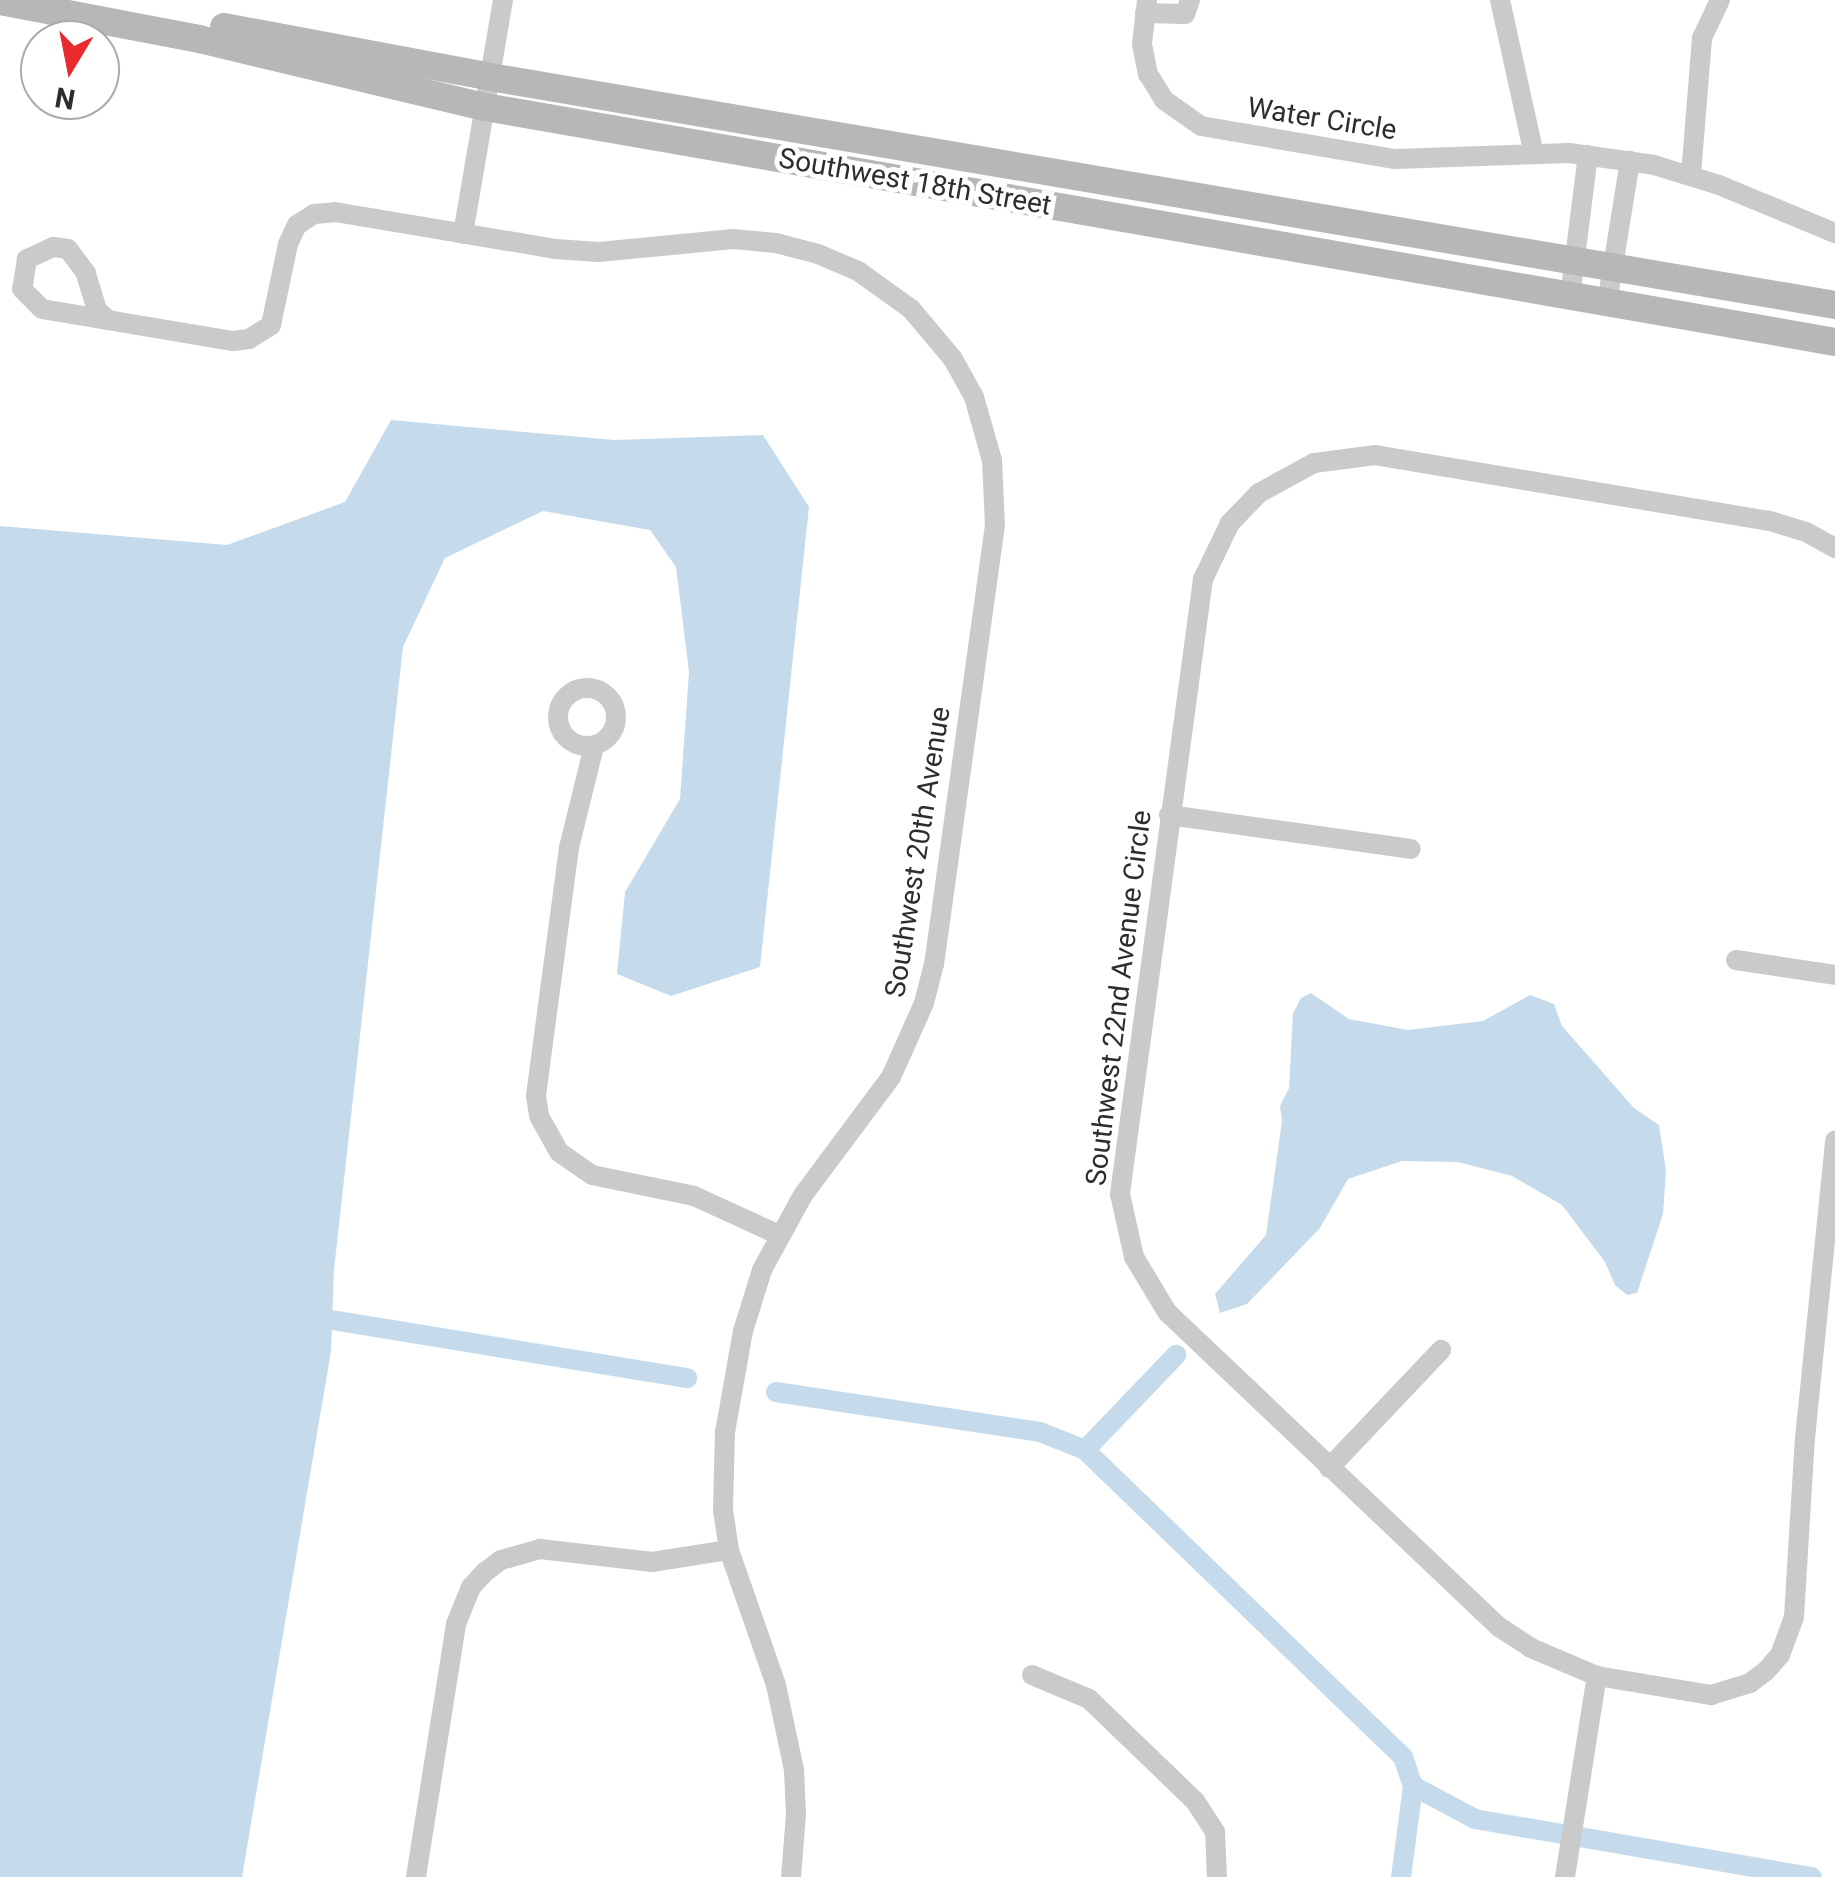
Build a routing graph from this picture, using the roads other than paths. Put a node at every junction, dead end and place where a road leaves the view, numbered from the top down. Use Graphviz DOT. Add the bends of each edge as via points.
graph roads {
  1 [pos="80,0"];
  2 [pos="503,0"];
  3 [pos="1190,0"];
  4 [pos="1500,0"];
  5 [pos="1720,0"];
  6 [pos="0,1"];
  7 [pos="1146,7"];
  8 [pos="490,77"];
  9 [pos="485,107"];
  10 [pos="1534,154"];
  11 [pos="1588,155"];
  12 [pos="1630,161"];
  13 [pos="1690,175"];
  14 [pos="1835,233"];
  15 [pos="463,234"];
  16 [pos="1574,263"];
  17 [pos="1613,269"];
  18 [pos="1570,296"];
  19 [pos="1607,303"];
  20 [pos="1835,305"];
  21 [pos="108,320"];
  22 [pos="1835,342"];
  23 [pos="1835,548"];
  24 [pos="594,746"];
  25 [pos="1169,816"];
  26 [pos="1411,849"];
  27 [pos="1736,960"];
  28 [pos="1835,976"];
  29 [pos="1835,1142"];
  30 [pos="779,1235"];
  31 [pos="1441,1350"];
  32 [pos="1329,1468"];
  33 [pos="729,1550"];
  34 [pos="1032,1675"];
  35 [pos="1597,1676"];
  36 [pos="1566,1870"];
  37 [pos="416,1877"];
  38 [pos="791,1877"];
  39 [pos="1217,1877"];
  1 -- 8 [label="main road, Southwest 18th Street"];
  2 -- 8 [label="street"];
  3 -- 7 [label="street" via="1185,14"];
  4 -- 10 [label="street"];
  5 -- 13 [label="street" via="1702,38"];
  6 -- 9 [label="main road, Southwest 18th Street" via="199,39"];
  7 -- 10 [label="street, Water Circle" via="1142,44 1148,74 1164,100 1202,126 1395,159"];
  8 -- 9 [label="street"];
  8 -- 16 [label="main road, Southwest 18th Street"];
  9 -- 15 [label="street"];
  9 -- 18 [label="main road, Southwest 18th Street"];
  10 -- 11 [label="street, Water Circle"];
  11 -- 12 [label="street, Water Circle"];
  11 -- 16 [label="street"];
  12 -- 13 [label="street, Water Circle"];
  12 -- 17 [label="street"];
  13 -- 14 [label="street, Water Circle"];
  15 -- 21 [label="street, Southwest 20th Avenue" via="314,214 288,244 276,314 262,334 233,342"];
  15 -- 30 [label="street, Southwest 20th Avenue" via="599,252 711,240 776,243 858,271 911,309 940,341 964,378 992,460 994,525 924,1003 891,1077"];
  16 -- 17 [label="main road, Southwest 18th Street"];
  16 -- 18 [label="street"];
  17 -- 19 [label="street"];
  17 -- 20 [label="main road, Southwest 18th Street"];
  18 -- 19 [label="main road, Southwest 18th Street"];
  19 -- 22 [label="main road, Southwest 18th Street"];
  21 -- 21 [label="street" via="68,249 53,247 27,259 20,281 29,300 59,314"];
  23 -- 25 [label="street, Southwest 22nd Avenue Circle" via="1769,521 1376,456 1334,458 1294,471 1244,507 1210,560"];
  24 -- 30 [label="street" via="568,848 536,1096 539,1116 559,1152 592,1175 694,1196"];
  25 -- 26 [label="street"];
  25 -- 32 [label="street, Southwest 22nd Avenue Circle" via="1120,1171 1127,1235 1167,1312"];
  27 -- 28 [label="street"];
  29 -- 35 [label="street, Southwest 22nd Avenue Circle" via="1789,1637 1766,1670 1731,1691 1690,1693"];
  30 -- 33 [label="street, Southwest 20th Avenue" via="743,1330 726,1432"];
  31 -- 32 [label="street"];
  32 -- 35 [label="street, Southwest 22nd Avenue Circle" via="1499,1628"];
  33 -- 37 [label="street" via="652,1562 540,1549 484,1572 456,1624"];
  33 -- 38 [label="street, Southwest 20th Avenue" via="787,1727 796,1814"];
  34 -- 39 [label="street" via="1089,1700 1195,1801 1215,1832"];
  35 -- 36 [label="street"];
}
